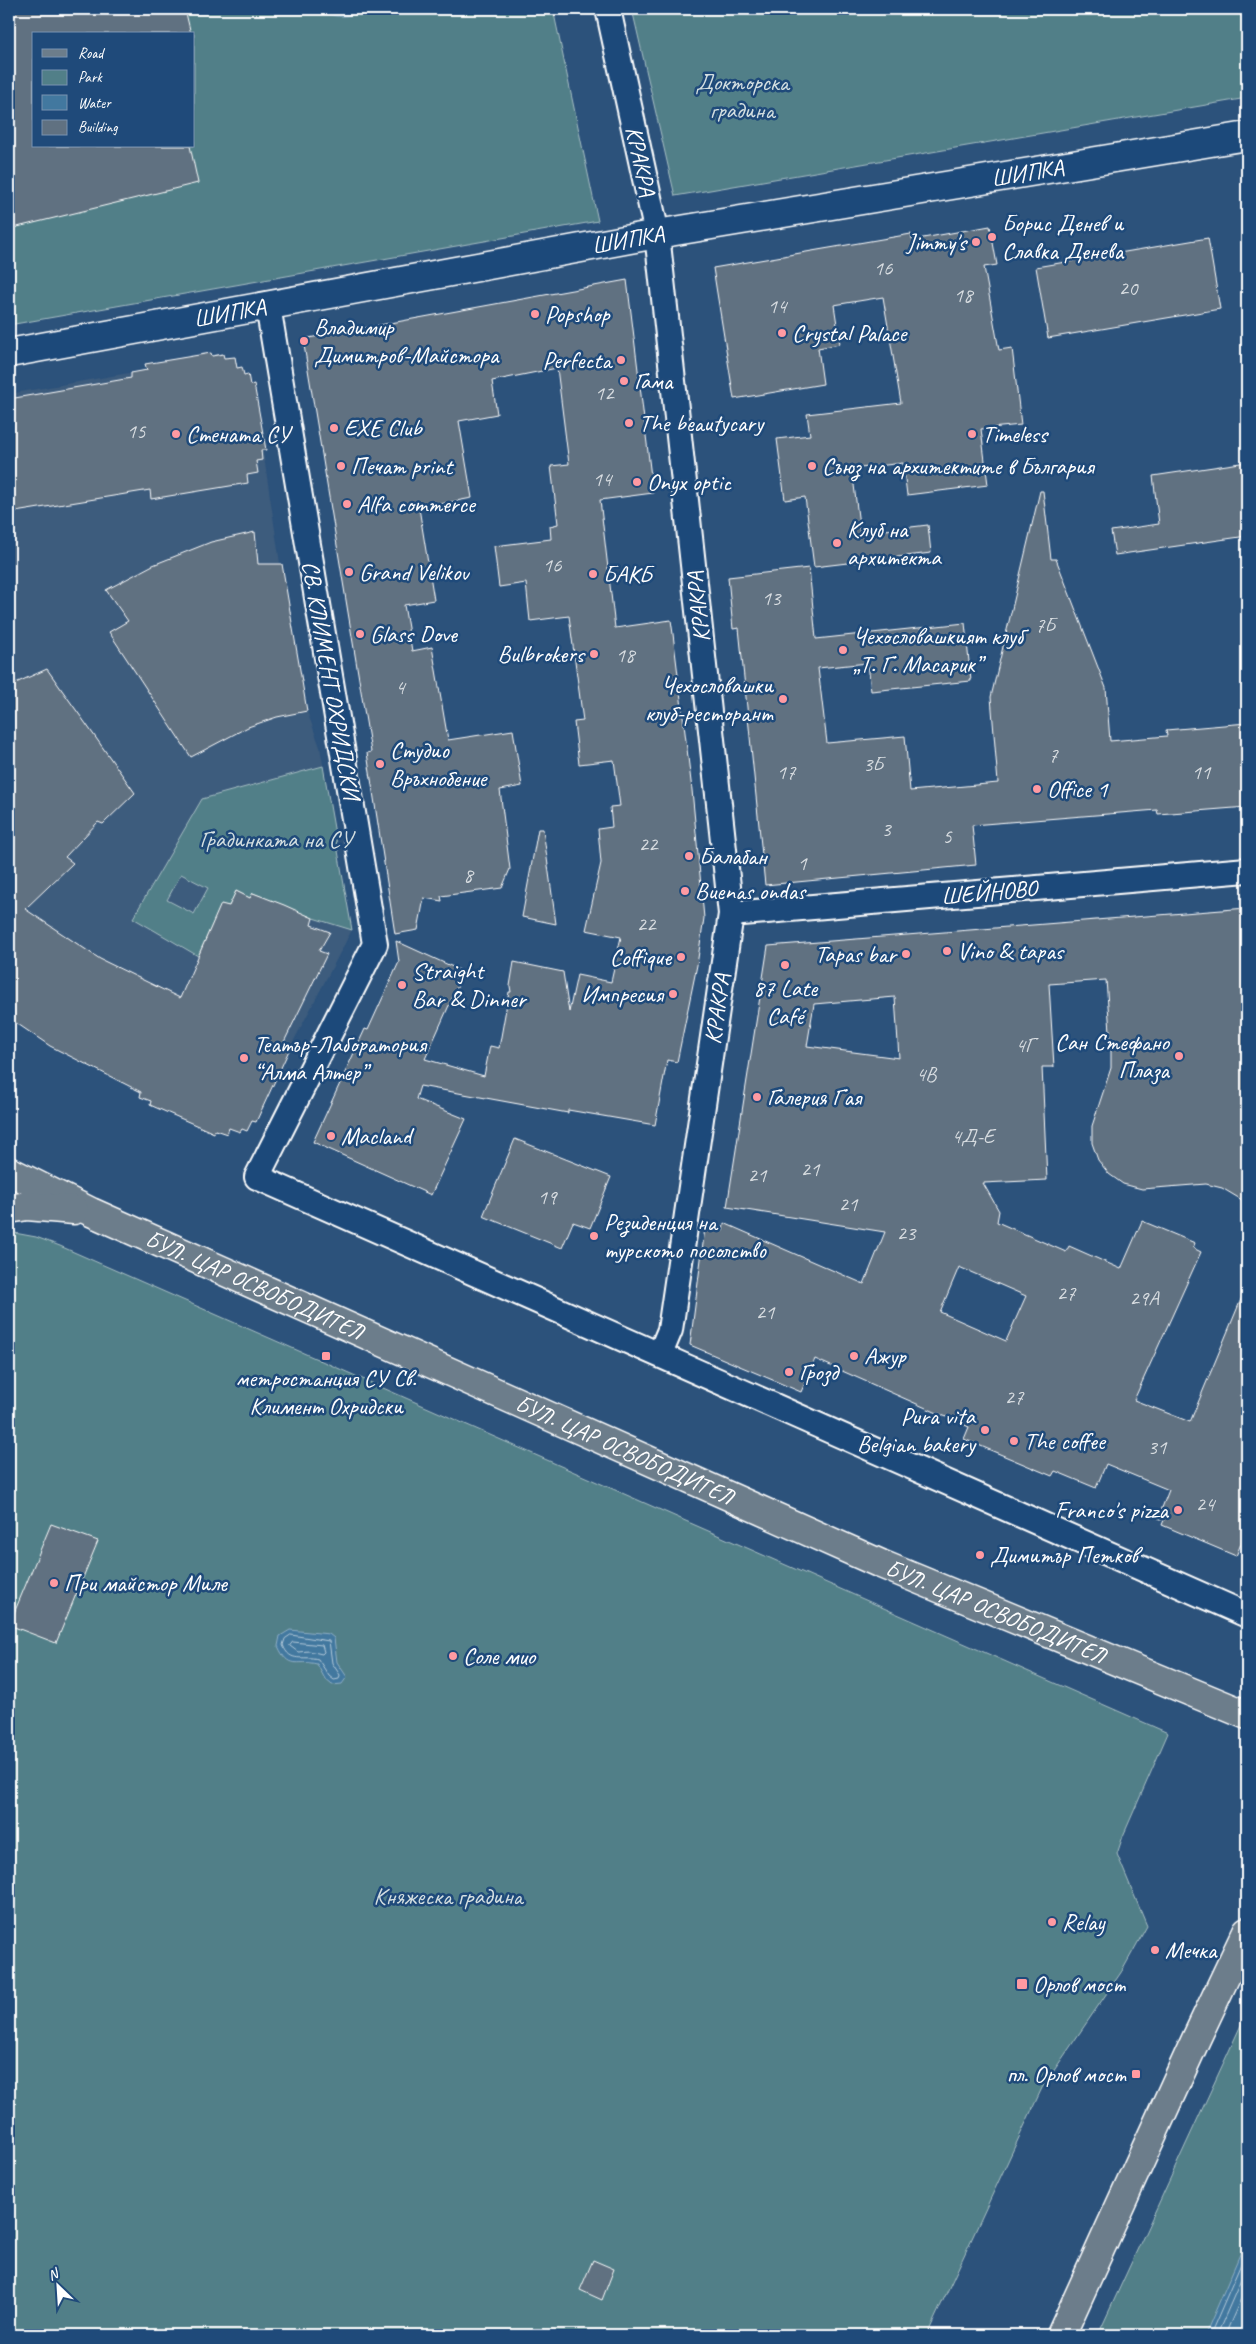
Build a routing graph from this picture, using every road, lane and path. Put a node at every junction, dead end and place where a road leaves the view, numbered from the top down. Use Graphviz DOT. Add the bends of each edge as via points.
graph roads {
  1 [pos="608,9"];
  2 [pos="1247,136"];
  3 [pos="657,234"];
  4 [pos="268,306"];
  5 [pos="9,353"];
  6 [pos="1247,870"];
  7 [pos="731,914"];
  8 [pos="9,1171"];
  9 [pos="9,1209"];
  10 [pos="91,1212"];
  11 [pos="660,1354"];
  12 [pos="1247,1615"];
  13 [pos="1247,1715"];
  14 [pos="1247,1931"];
  15 [pos="1061,2335"];
  1 -- 3 [label="street, КРАКРА"];
  2 -- 3 [label="street, ШИПКА"];
  3 -- 4 [label="street, ШИПКА"];
  3 -- 7 [label="street, КРАКРА"];
  4 -- 5 [label="street, ШИПКА"];
  4 -- 11 [label="street, СВ. КЛИМЕНТ ОХРИДСКИ" via="375,944 257,1177"];
  6 -- 7 [label="street, ШЕЙНОВО"];
  7 -- 11 [label="street, КРАКРА" via="670,1330"];
  8 -- 10 [label="main road, БУЛ. ЦАР ОСВОБОДИТЕЛ"];
  9 -- 10 [label="main road" via="27,1206"];
  10 -- 13 [label="main road, БУЛ. ЦАР ОСВОБОДИТЕЛ" via="881,1564"];
  11 -- 12 [label="street"];
  14 -- 15 [label="main road"];
}
